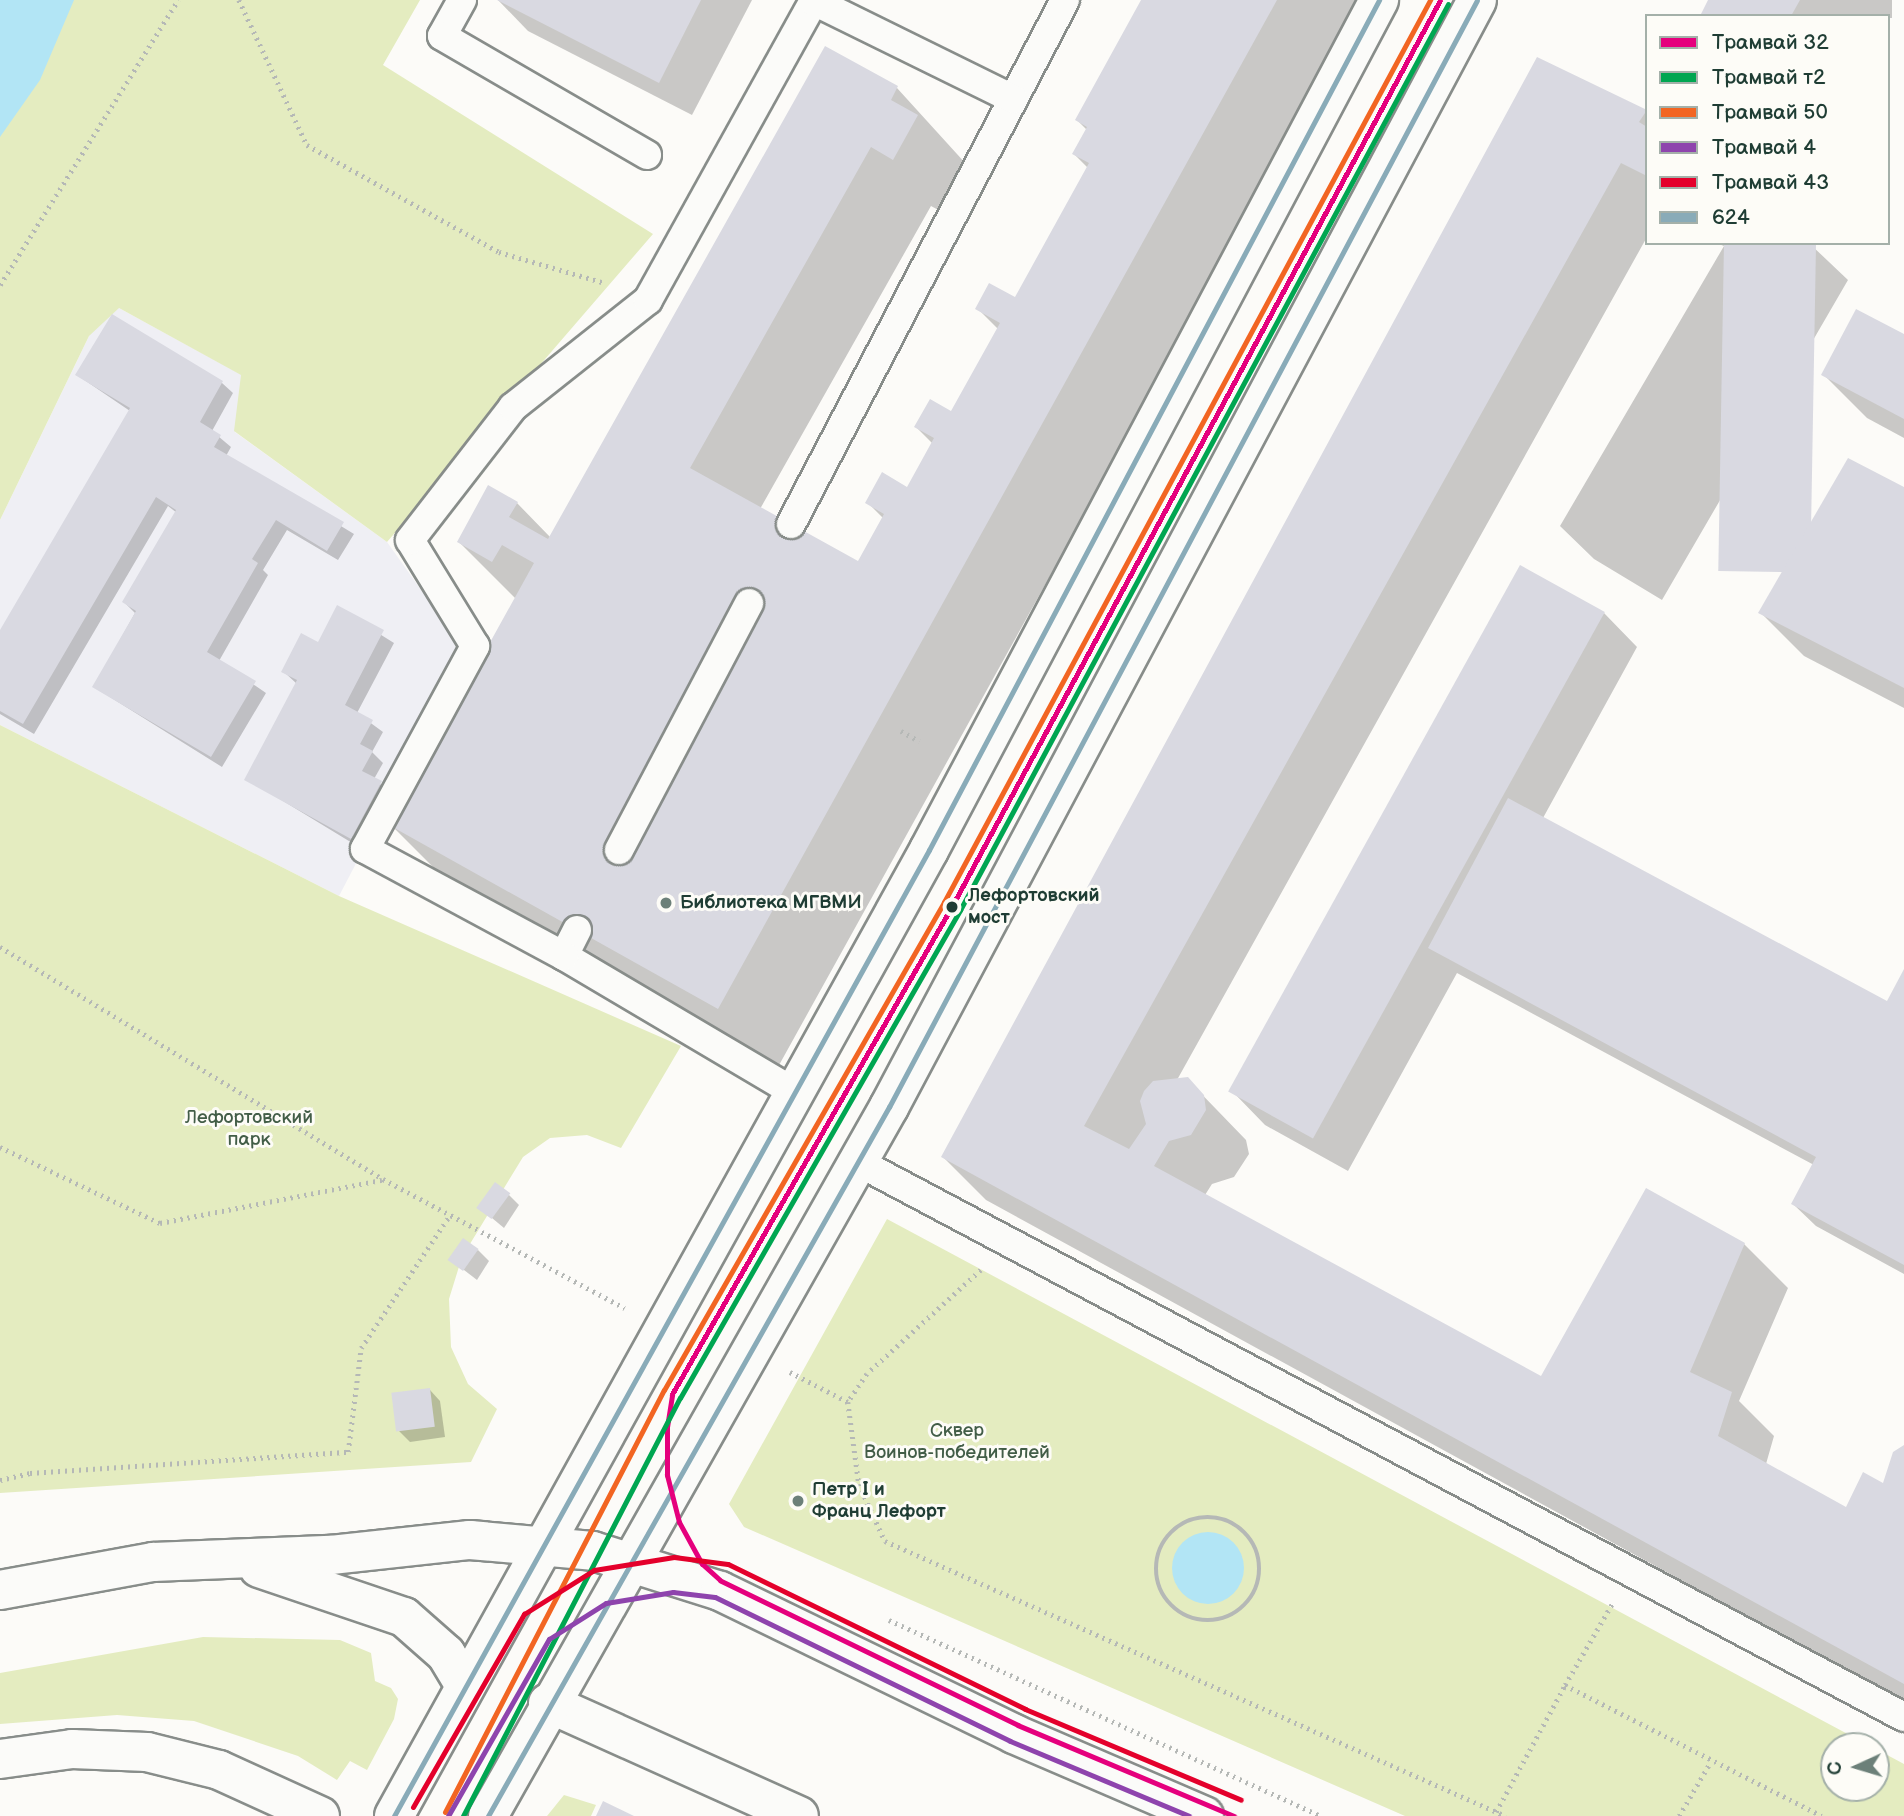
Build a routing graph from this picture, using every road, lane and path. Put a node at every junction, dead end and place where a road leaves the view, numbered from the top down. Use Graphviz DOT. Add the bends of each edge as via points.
graph roads {
  1 [pos="178,0"];
  2 [pos="239,0"];
  3 [pos="462,0"];
  4 [pos="1065,0"];
  5 [pos="1379,0"];
  6 [pos="1477,0"];
  7 [pos="1013,99"];
  8 [pos="647,155"];
  9 [pos="0,285"];
  10 [pos="648,300"];
  11 [pos="790,524"];
  12 [pos="749,603"];
  13 [pos="901,731"];
  14 [pos="919,741"];
  15 [pos="619,850"];
  16 [pos="577,930"];
  17 [pos="0,947"];
  18 [pos="564,956"];
  19 [pos="794,1092"];
  20 [pos="0,1147"];
  21 [pos="858,1162"];
  22 [pos="383,1180"];
  23 [pos="450,1215"];
  24 [pos="1009,1241"];
  25 [pos="662,1331"];
  26 [pos="789,1372"];
  27 [pos="848,1402"];
  28 [pos="0,1480"];
  29 [pos="1230,1522"];
  30 [pos="543,1545"];
  31 [pos="234,1560"];
  32 [pos="635,1560"];
  33 [pos="1629,1576"];
  34 [pos="0,1590"];
  35 [pos="875,1614"];
  36 [pos="1565,1685"];
  37 [pos="465,1686"];
  38 [pos="548,1703"];
  39 [pos="1904,1717"];
  40 [pos="0,1759"];
  41 [pos="1710,1763"];
  42 [pos="401,1804"];
  43 [pos="1496,1812"];
  44 [pos="320,1816"];
  45 [pos="488,1816"];
  46 [pos="799,1816"];
  47 [pos="1205,1816"];
  48 [pos="1322,1816"];
  49 [pos="1506,1816"];
  50 [pos="1679,1816"];
  51 [pos="1822,1816"];
  1 -- 9 [label="path"];
  2 -- 10 [label="path" via="307,145 499,252"];
  3 -- 8 [label="lane" via="442,36"];
  4 -- 7 [label="lane"];
  5 -- 19 [label="main road"];
  6 -- 21 [label="main road"];
  7 -- 10 [label="lane" via="814,1"];
  7 -- 11 [label="lane"];
  10 -- 18 [label="lane" via="513,407 410,540 475,646 365,849"];
  12 -- 15 [label="lane"];
  13 -- 14 [label="path"];
  16 -- 18 [label="lane"];
  17 -- 22 [label="path"];
  18 -- 19 [label="lane"];
  19 -- 25 [label="main road"];
  20 -- 22 [label="path" via="160,1223"];
  21 -- 24 [label="lane"];
  21 -- 32 [label="main road"];
  22 -- 23 [label="path"];
  23 -- 25 [label="path"];
  23 -- 28 [label="path" via="360,1348 348,1452 30,1473"];
  24 -- 27 [label="path" via="867,1374"];
  24 -- 33 [label="lane"];
  25 -- 30 [label="main road"];
  26 -- 27 [label="path"];
  27 -- 43 [label="path" via="859,1484 886,1541"];
  29 -- 29 [label="path" via="1198,1518 1170,1534 1160,1548 1162,1593 1184,1615 1216,1621 1246,1606 1255,1592 1260,1560 1244,1531"];
  30 -- 31 [label="main road" via="470,1540"];
  30 -- 32 [label="main road"];
  30 -- 37 [label="main road"];
  31 -- 34 [label="main road" via="153,1562"];
  31 -- 37 [label="main road" via="404,1617 446,1654"];
  32 -- 38 [label="main road"];
  32 -- 47 [label="main road" via="720,1591 1014,1734"];
  33 -- 36 [label="path"];
  33 -- 39 [label="lane"];
  35 -- 48 [label="path"];
  36 -- 41 [label="path"];
  36 -- 43 [label="path"];
  37 -- 42 [label="main road"];
  38 -- 45 [label="main road"];
  38 -- 46 [label="main road"];
  40 -- 44 [label="main road" via="72,1749 147,1752 219,1770"];
  41 -- 50 [label="path"];
  41 -- 51 [label="path"];
  43 -- 49 [label="path"];
}
